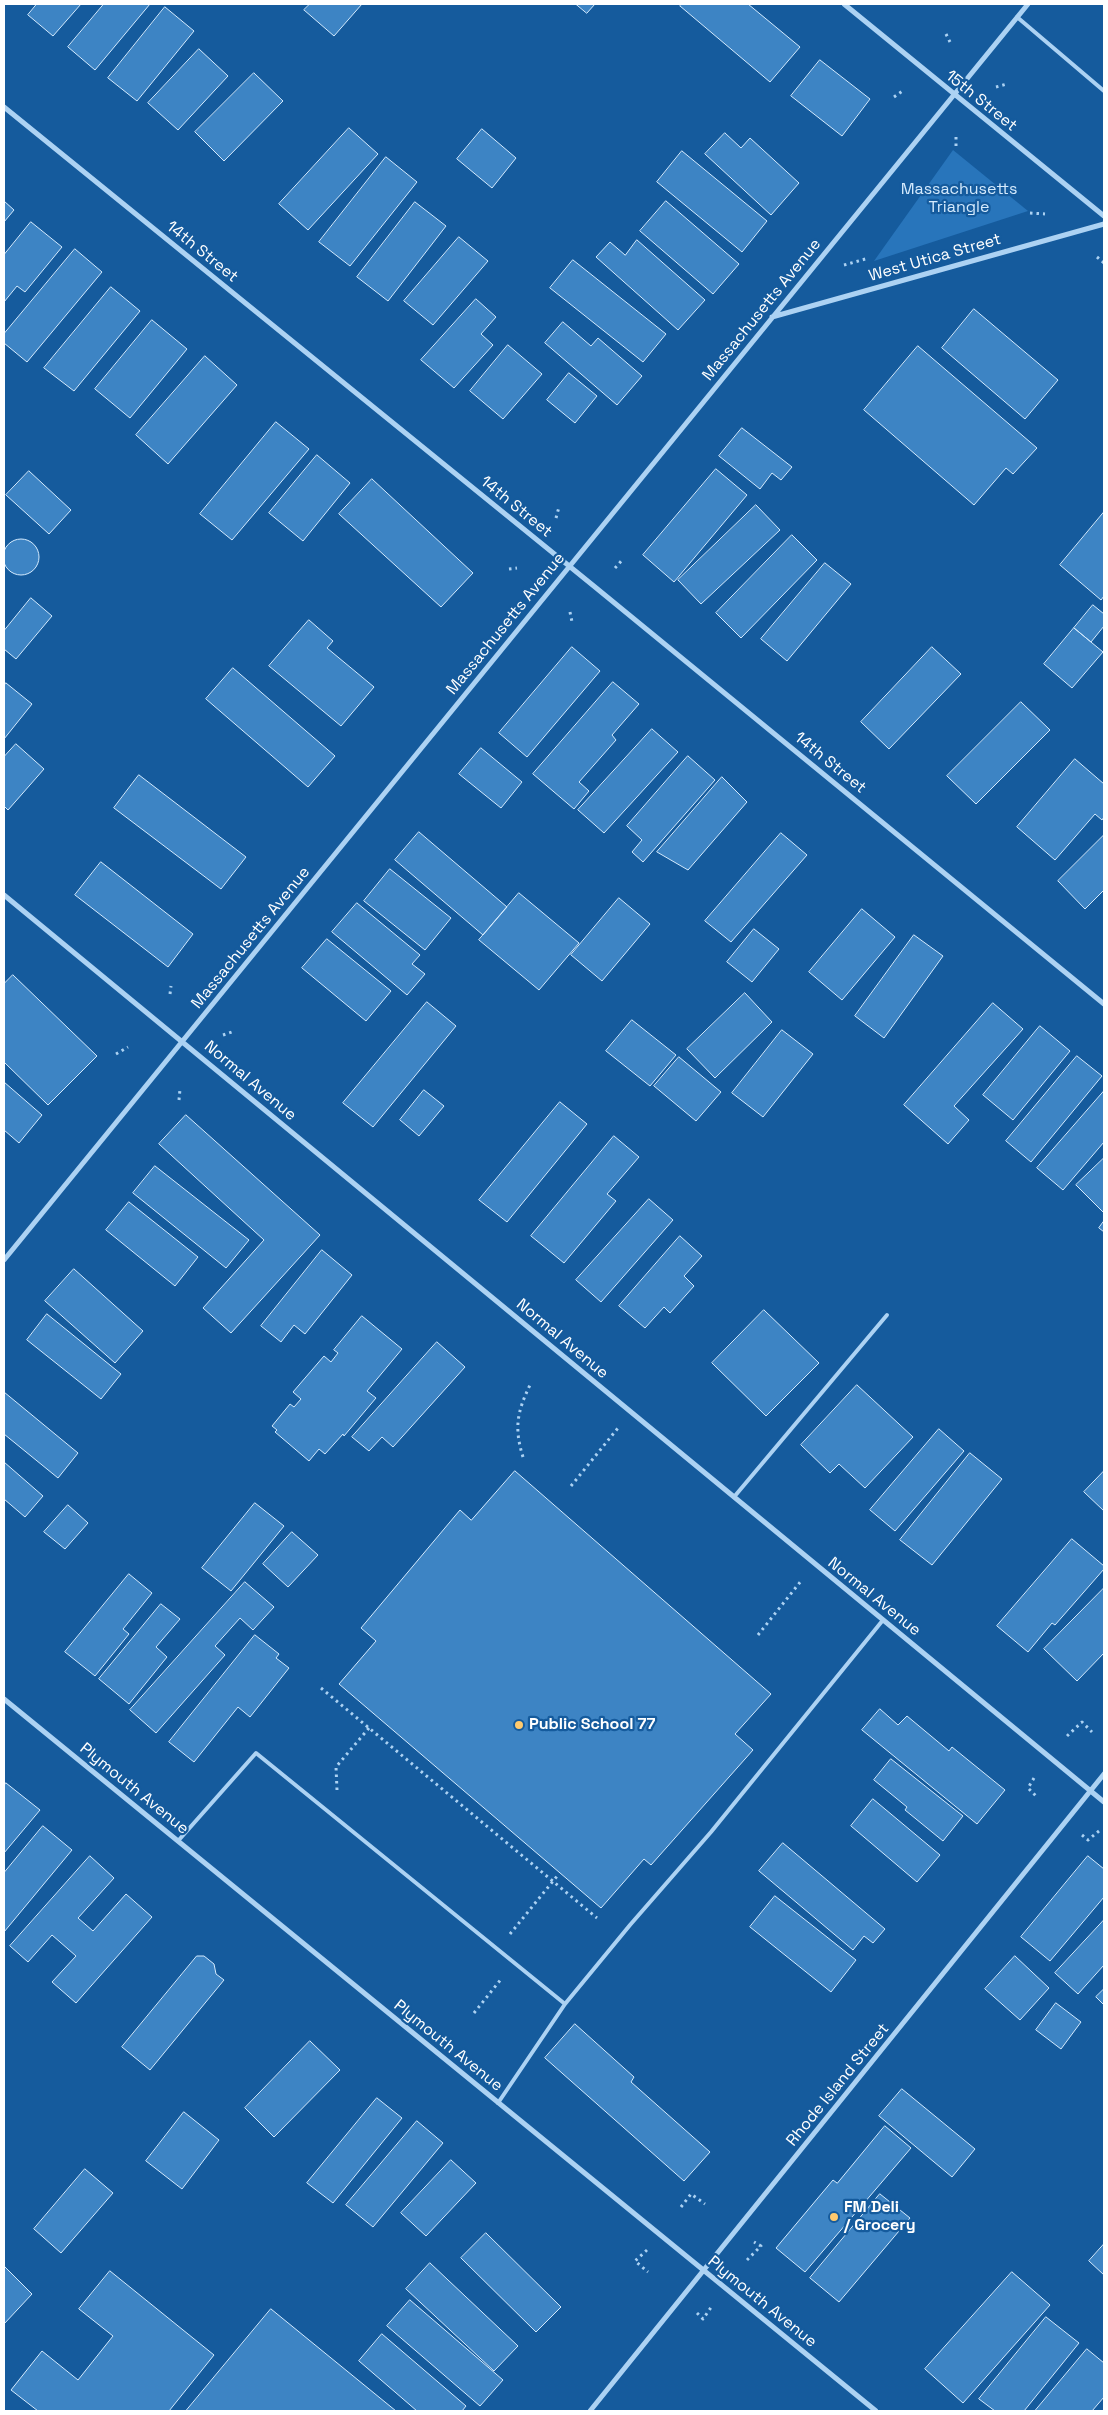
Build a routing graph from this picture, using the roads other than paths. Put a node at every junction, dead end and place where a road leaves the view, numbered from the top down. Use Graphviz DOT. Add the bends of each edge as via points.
graph roads {
  1 [pos="844,4"];
  2 [pos="1028,4"];
  3 [pos="1017,17"];
  4 [pos="1104,91"];
  5 [pos="954,95"];
  6 [pos="4,107"];
  7 [pos="1104,216"];
  8 [pos="1104,224"];
  9 [pos="772,317"];
  10 [pos="569,566"];
  11 [pos="4,894"];
  12 [pos="1104,1004"];
  13 [pos="182,1041"];
  14 [pos="4,1260"];
  15 [pos="887,1315"];
  16 [pos="734,1497"];
  17 [pos="883,1620"];
  18 [pos="4,1699"];
  19 [pos="1104,1774"];
  20 [pos="1090,1791"];
  21 [pos="1104,1802"];
  22 [pos="178,1841"];
  23 [pos="565,2004"];
  24 [pos="498,2103"];
  25 [pos="704,2271"];
  26 [pos="590,2411"];
  27 [pos="876,2411"];
  1 -- 5 [label="street, 15th Street"];
  2 -- 3 [label="street, Massachusetts Avenue"];
  3 -- 4 [label="lane"];
  3 -- 5 [label="street, Massachusetts Avenue"];
  5 -- 7 [label="street, 15th Street"];
  5 -- 9 [label="street, Massachusetts Avenue"];
  6 -- 10 [label="street, 14th Street"];
  8 -- 9 [label="street, West Utica Street"];
  9 -- 10 [label="street, Massachusetts Avenue"];
  10 -- 12 [label="street, 14th Street"];
  10 -- 13 [label="street, Massachusetts Avenue"];
  11 -- 13 [label="street, Normal Avenue"];
  13 -- 14 [label="street, Massachusetts Avenue"];
  13 -- 16 [label="street, Normal Avenue"];
  15 -- 16 [label="lane"];
  16 -- 17 [label="street, Normal Avenue"];
  17 -- 20 [label="street, Normal Avenue"];
  17 -- 23 [label="lane" via="711,1832"];
  18 -- 22 [label="street, Plymouth Avenue"];
  19 -- 20 [label="street, Rhode Island Street"];
  20 -- 21 [label="street, Normal Avenue"];
  20 -- 25 [label="street, Rhode Island Street"];
  22 -- 23 [label="lane" via="256,1753"];
  22 -- 24 [label="street, Plymouth Avenue"];
  23 -- 24 [label="lane"];
  24 -- 25 [label="street, Plymouth Avenue"];
  25 -- 26 [label="street, Rhode Island Street"];
  25 -- 27 [label="street, Plymouth Avenue"];
}
